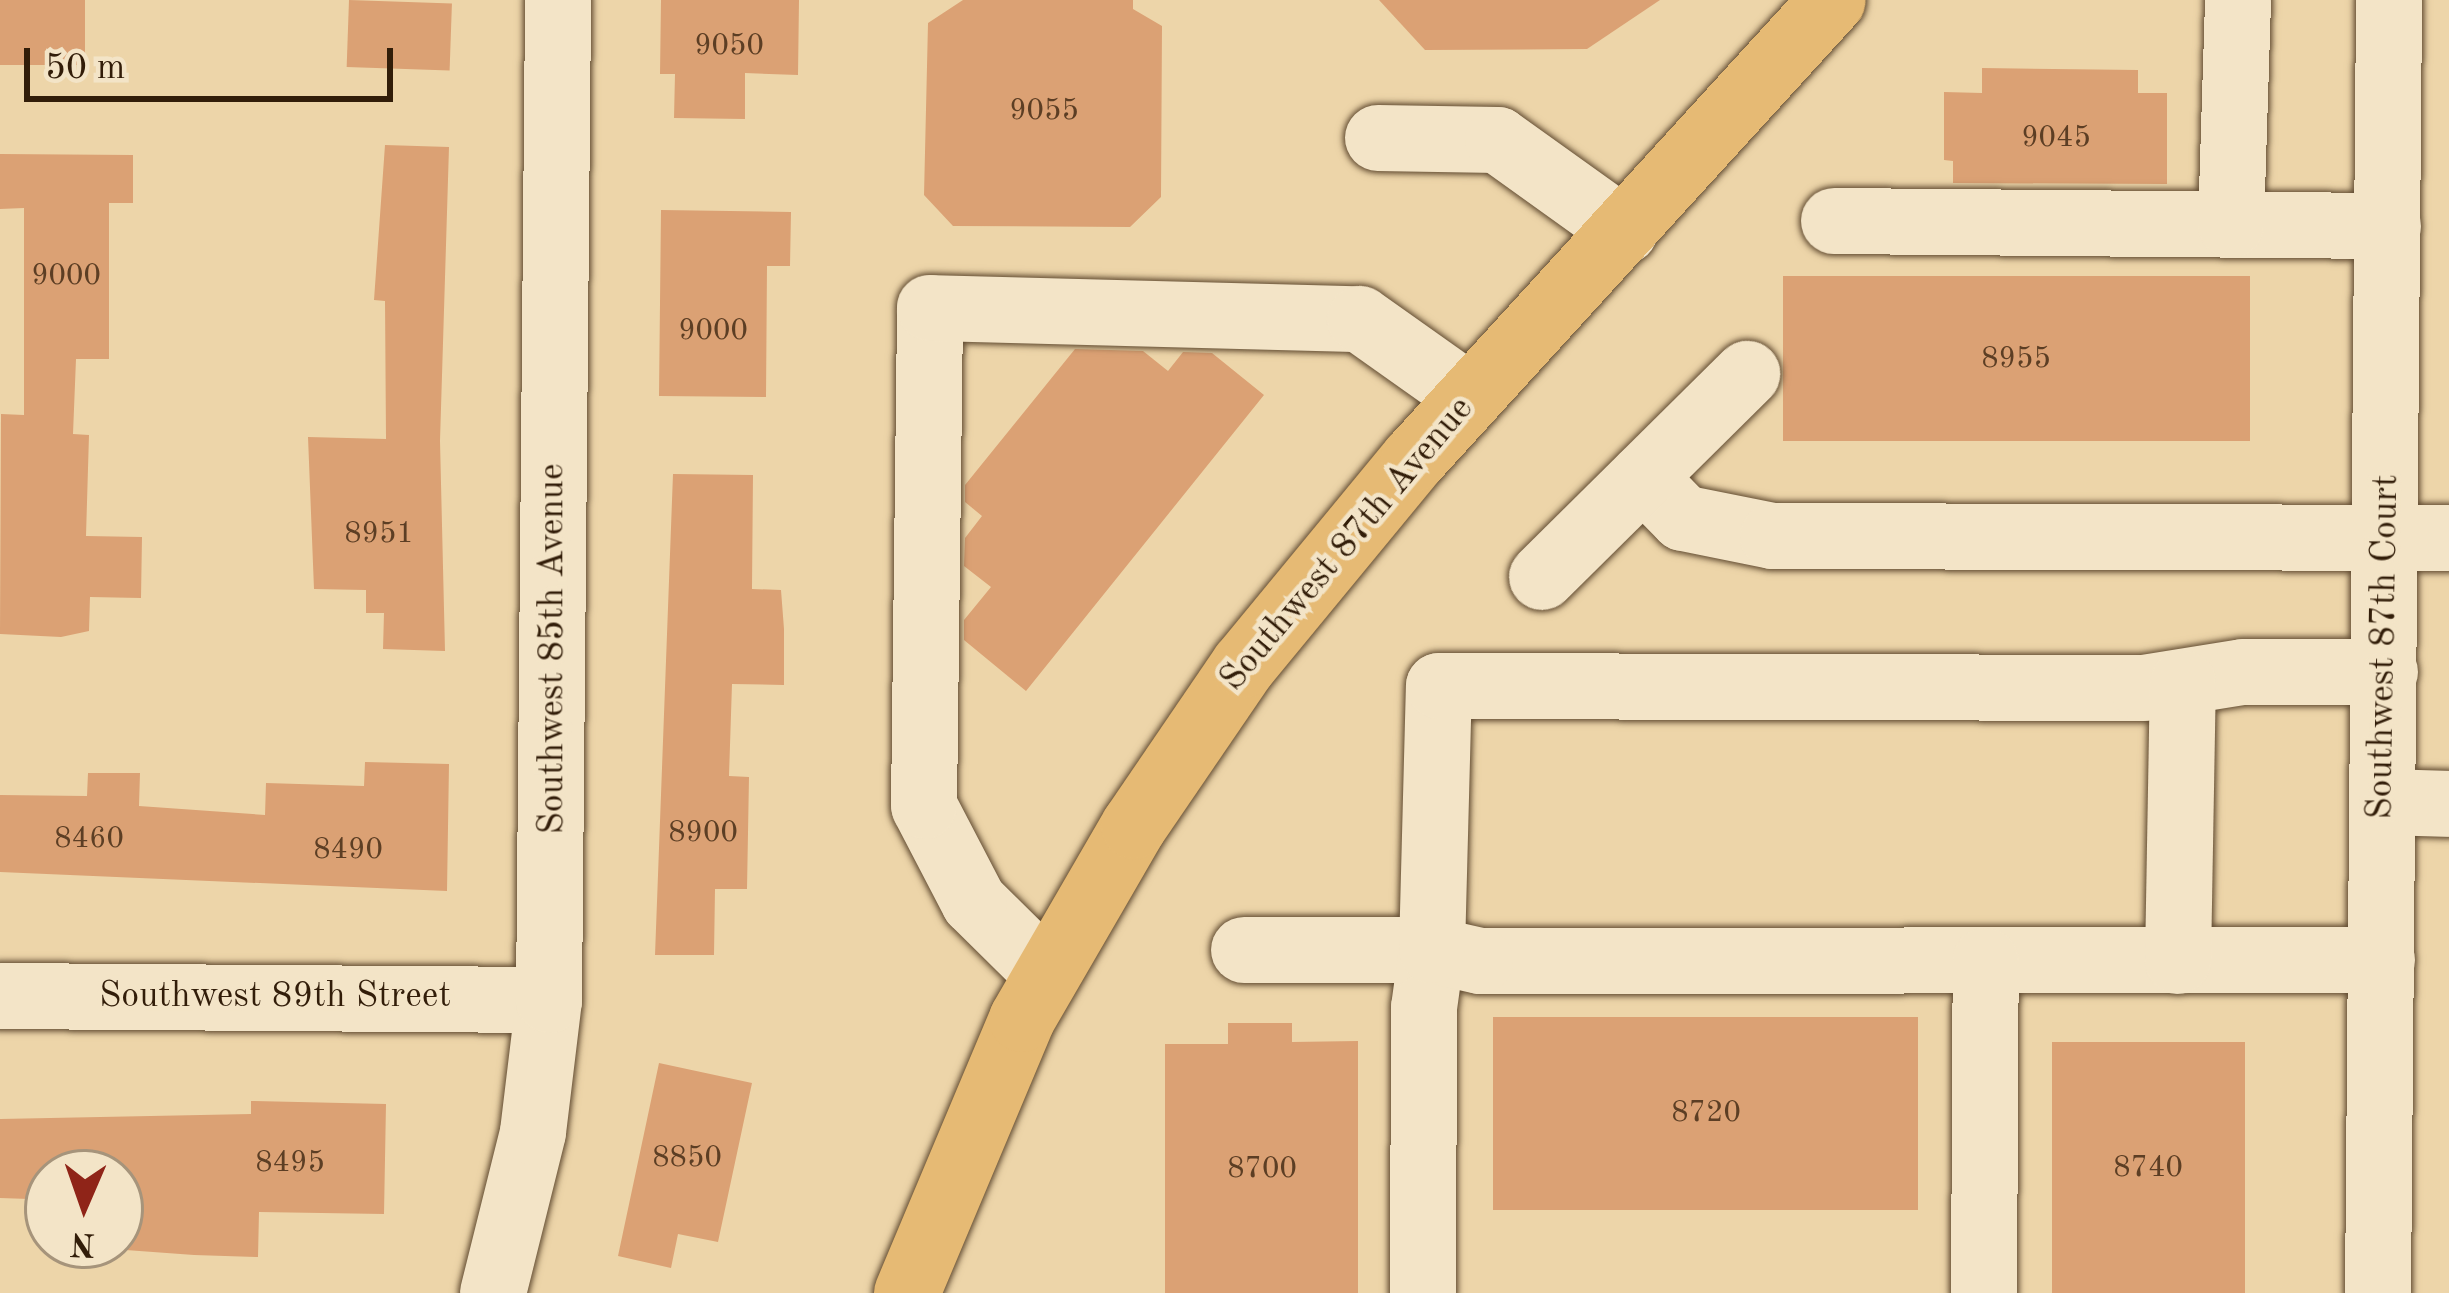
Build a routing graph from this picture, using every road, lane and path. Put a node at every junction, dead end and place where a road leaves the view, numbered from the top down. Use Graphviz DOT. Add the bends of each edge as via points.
graph roads {
  1 [pos="558,0"];
  2 [pos="1833,0"];
  3 [pos="2238,0"];
  4 [pos="2389,0"];
  5 [pos="1378,138"];
  6 [pos="1834,221"];
  7 [pos="2231,225"];
  8 [pos="2388,226"];
  9 [pos="1625,231"];
  10 [pos="1747,374"];
  11 [pos="1470,397"];
  12 [pos="1643,477"];
  13 [pos="2417,539"];
  14 [pos="1542,577"];
  15 [pos="2385,672"];
  16 [pos="2183,683"];
  17 [pos="2383,802"];
  18 [pos="2449,804"];
  19 [pos="1244,950"];
  20 [pos="1432,950"];
  21 [pos="2382,960"];
  22 [pos="1986,961"];
  23 [pos="2178,961"];
  24 [pos="1046,973"];
  25 [pos="0,996"];
  26 [pos="549,1000"];
  27 [pos="493,1293"];
  28 [pos="907,1293"];
  29 [pos="1423,1293"];
  30 [pos="1984,1293"];
  31 [pos="2378,1293"];
  1 -- 26 [label="street, Southwest 85th Avenue"];
  2 -- 9 [label="main road, Southwest 87th Avenue"];
  3 -- 7 [label="street"];
  4 -- 8 [label="street, Southwest 87th Court"];
  5 -- 9 [label="street" via="1498,140"];
  6 -- 7 [label="street"];
  7 -- 8 [label="street"];
  8 -- 13 [label="street, Southwest 87th Court"];
  9 -- 11 [label="main road, Southwest 87th Avenue"];
  10 -- 12 [label="street"];
  11 -- 24 [label="main road, Southwest 87th Avenue" via="1244,665"];
  11 -- 24 [label="street" via="1360,319 930,308 924,806 974,902"];
  12 -- 13 [label="street" via="1683,518 1773,536"];
  12 -- 14 [label="street"];
  13 -- 15 [label="street, Southwest 87th Court"];
  15 -- 16 [label="street" via="2242,672"];
  15 -- 17 [label="street, Southwest 87th Court"];
  16 -- 20 [label="street" via="1439,686"];
  16 -- 23 [label="street"];
  17 -- 18 [label="street"];
  17 -- 21 [label="street, Southwest 87th Court"];
  19 -- 20 [label="street"];
  20 -- 22 [label="street" via="1480,961"];
  20 -- 29 [label="street" via="1424,1008"];
  21 -- 23 [label="street"];
  21 -- 31 [label="street, Southwest 87th Court"];
  22 -- 23 [label="street"];
  22 -- 30 [label="street"];
  24 -- 28 [label="main road, Southwest 87th Avenue" via="976,1114"];
  25 -- 26 [label="street, Southwest 89th Street"];
  26 -- 27 [label="street, Southwest 85th Avenue" via="532,1132"];
}
